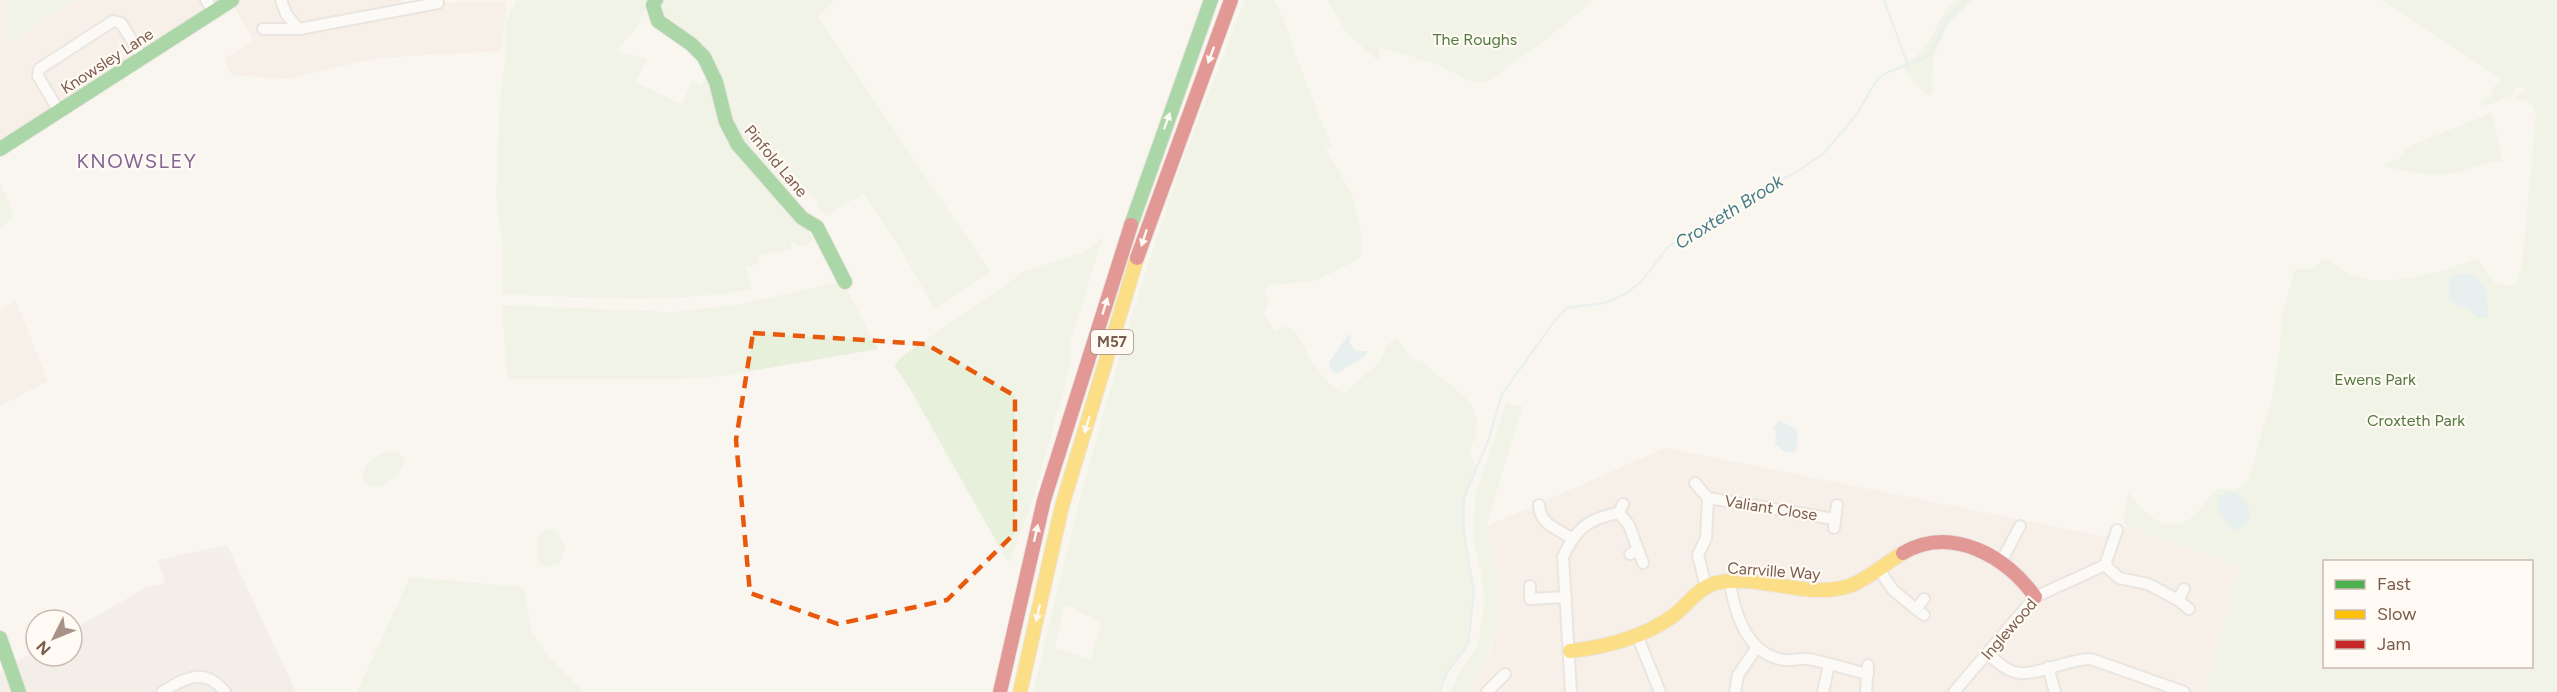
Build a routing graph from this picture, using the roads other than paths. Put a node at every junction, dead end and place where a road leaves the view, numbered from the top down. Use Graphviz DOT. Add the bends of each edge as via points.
graph roads {
  1 [pos="232,0"];
  2 [pos="281,0"];
  3 [pos="656,0"];
  4 [pos="1211,0"];
  5 [pos="1231,0"];
  6 [pos="438,3"];
  7 [pos="210,6"];
  8 [pos="263,29"];
  9 [pos="299,29"];
  10 [pos="142,57"];
  11 [pos="59,111"];
  12 [pos="0,149"];
  13 [pos="845,282"];
  14 [pos="1695,483"];
  15 [pos="1708,498"];
  16 [pos="1837,505"];
  17 [pos="1537,512"];
  18 [pos="2117,530"];
  19 [pos="2029,537"];
  20 [pos="1572,538"];
  21 [pos="2002,560"];
  22 [pos="1643,563"];
  23 [pos="2105,566"];
  24 [pos="1878,568"];
  25 [pos="1730,581"];
  26 [pos="1530,586"];
  27 [pos="1706,587"];
  28 [pos="2184,589"];
  29 [pos="1566,597"];
  30 [pos="2035,597"];
  31 [pos="1924,598"];
  32 [pos="2178,600"];
  33 [pos="2189,609"];
  34 [pos="1637,635"];
  35 [pos="0,638"];
  36 [pos="1757,647"];
  37 [pos="1569,651"];
  38 [pos="1987,653"];
  39 [pos="1829,665"];
  40 [pos="2048,668"];
  41 [pos="1505,674"];
  42 [pos="1482,690"];
  43 [pos="2170,690"];
  44 [pos="19,692"];
  45 [pos="162,692"];
  46 [pos="225,692"];
  47 [pos="1000,692"];
  48 [pos="1020,692"];
  49 [pos="1571,692"];
  50 [pos="1660,692"];
  51 [pos="1735,692"];
  52 [pos="1823,692"];
  53 [pos="1866,692"];
  54 [pos="1954,692"];
  55 [pos="2055,692"];
  56 [pos="2184,692"];
  1 -- 7 [label="main road, Knowsley Lane"];
  2 -- 9 [label="street" via="286,14"];
  3 -- 13 [label="main road, Pinfold Lane" via="653,5 658,21 698,49 709,65 726,122 738,145 802,218 817,227"];
  47 -- 4 [label="main road, M57, one-way" via="1044,500 1128,233"];
  5 -- 48 [label="main road, M57, one-way" via="1140,249 1062,506"];
  6 -- 9 [label="street"];
  7 -- 10 [label="main road, Knowsley Lane"];
  8 -- 9 [label="street"];
  10 -- 11 [label="main road, Knowsley Lane"];
  10 -- 11 [label="street" via="121,23 113,21 48,63 39,69 38,76"];
  11 -- 12 [label="main road, Knowsley Lane"];
  14 -- 15 [label="street, Valiant Close"];
  15 -- 16 [label="street, Valiant Close" via="1834,523"];
  15 -- 27 [label="street, Valiant Close" via="1706,538 1698,555"];
  17 -- 20 [label="street" via="1548,525"];
  18 -- 23 [label="street"];
  19 -- 21 [label="street" via="2019,530"];
  20 -- 22 [label="street" via="1586,525 1621,508 1634,552"];
  20 -- 29 [label="street" via="1563,557"];
  21 -- 24 [label="main road, Carrville Way" via="1944,539 1915,545"];
  21 -- 30 [label="main road, Carrville Way"];
  23 -- 30 [label="street, Inglewood"];
  23 -- 32 [label="street" via="2119,578 2148,584"];
  24 -- 25 [label="main road, Carrville Way" via="1852,585 1828,591"];
  24 -- 31 [label="street" via="1893,590 1920,612"];
  25 -- 27 [label="main road, Carrville Way"];
  25 -- 36 [label="street" via="1735,610"];
  26 -- 29 [label="street" via="1526,600"];
  27 -- 34 [label="main road, Carrville Way" via="1659,625"];
  28 -- 32 [label="street"];
  29 -- 37 [label="street"];
  30 -- 38 [label="street, Inglewood"];
  32 -- 33 [label="street"];
  34 -- 37 [label="main road, Carrville Way" via="1616,645"];
  34 -- 50 [label="street"];
  35 -- 44 [label="main road"];
  36 -- 39 [label="street" via="1785,660 1808,659"];
  36 -- 51 [label="street" via="1738,675"];
  37 -- 49 [label="street"];
  38 -- 40 [label="street" via="2001,666 2020,673"];
  38 -- 54 [label="street, Inglewood"];
  39 -- 52 [label="street"];
  39 -- 53 [label="street" via="1868,669"];
  40 -- 43 [label="street" via="2091,659"];
  40 -- 55 [label="street"];
  41 -- 42 [label="street"];
  43 -- 56 [label="street"];
  45 -- 46 [label="street" via="198,676 214,680"];
}
